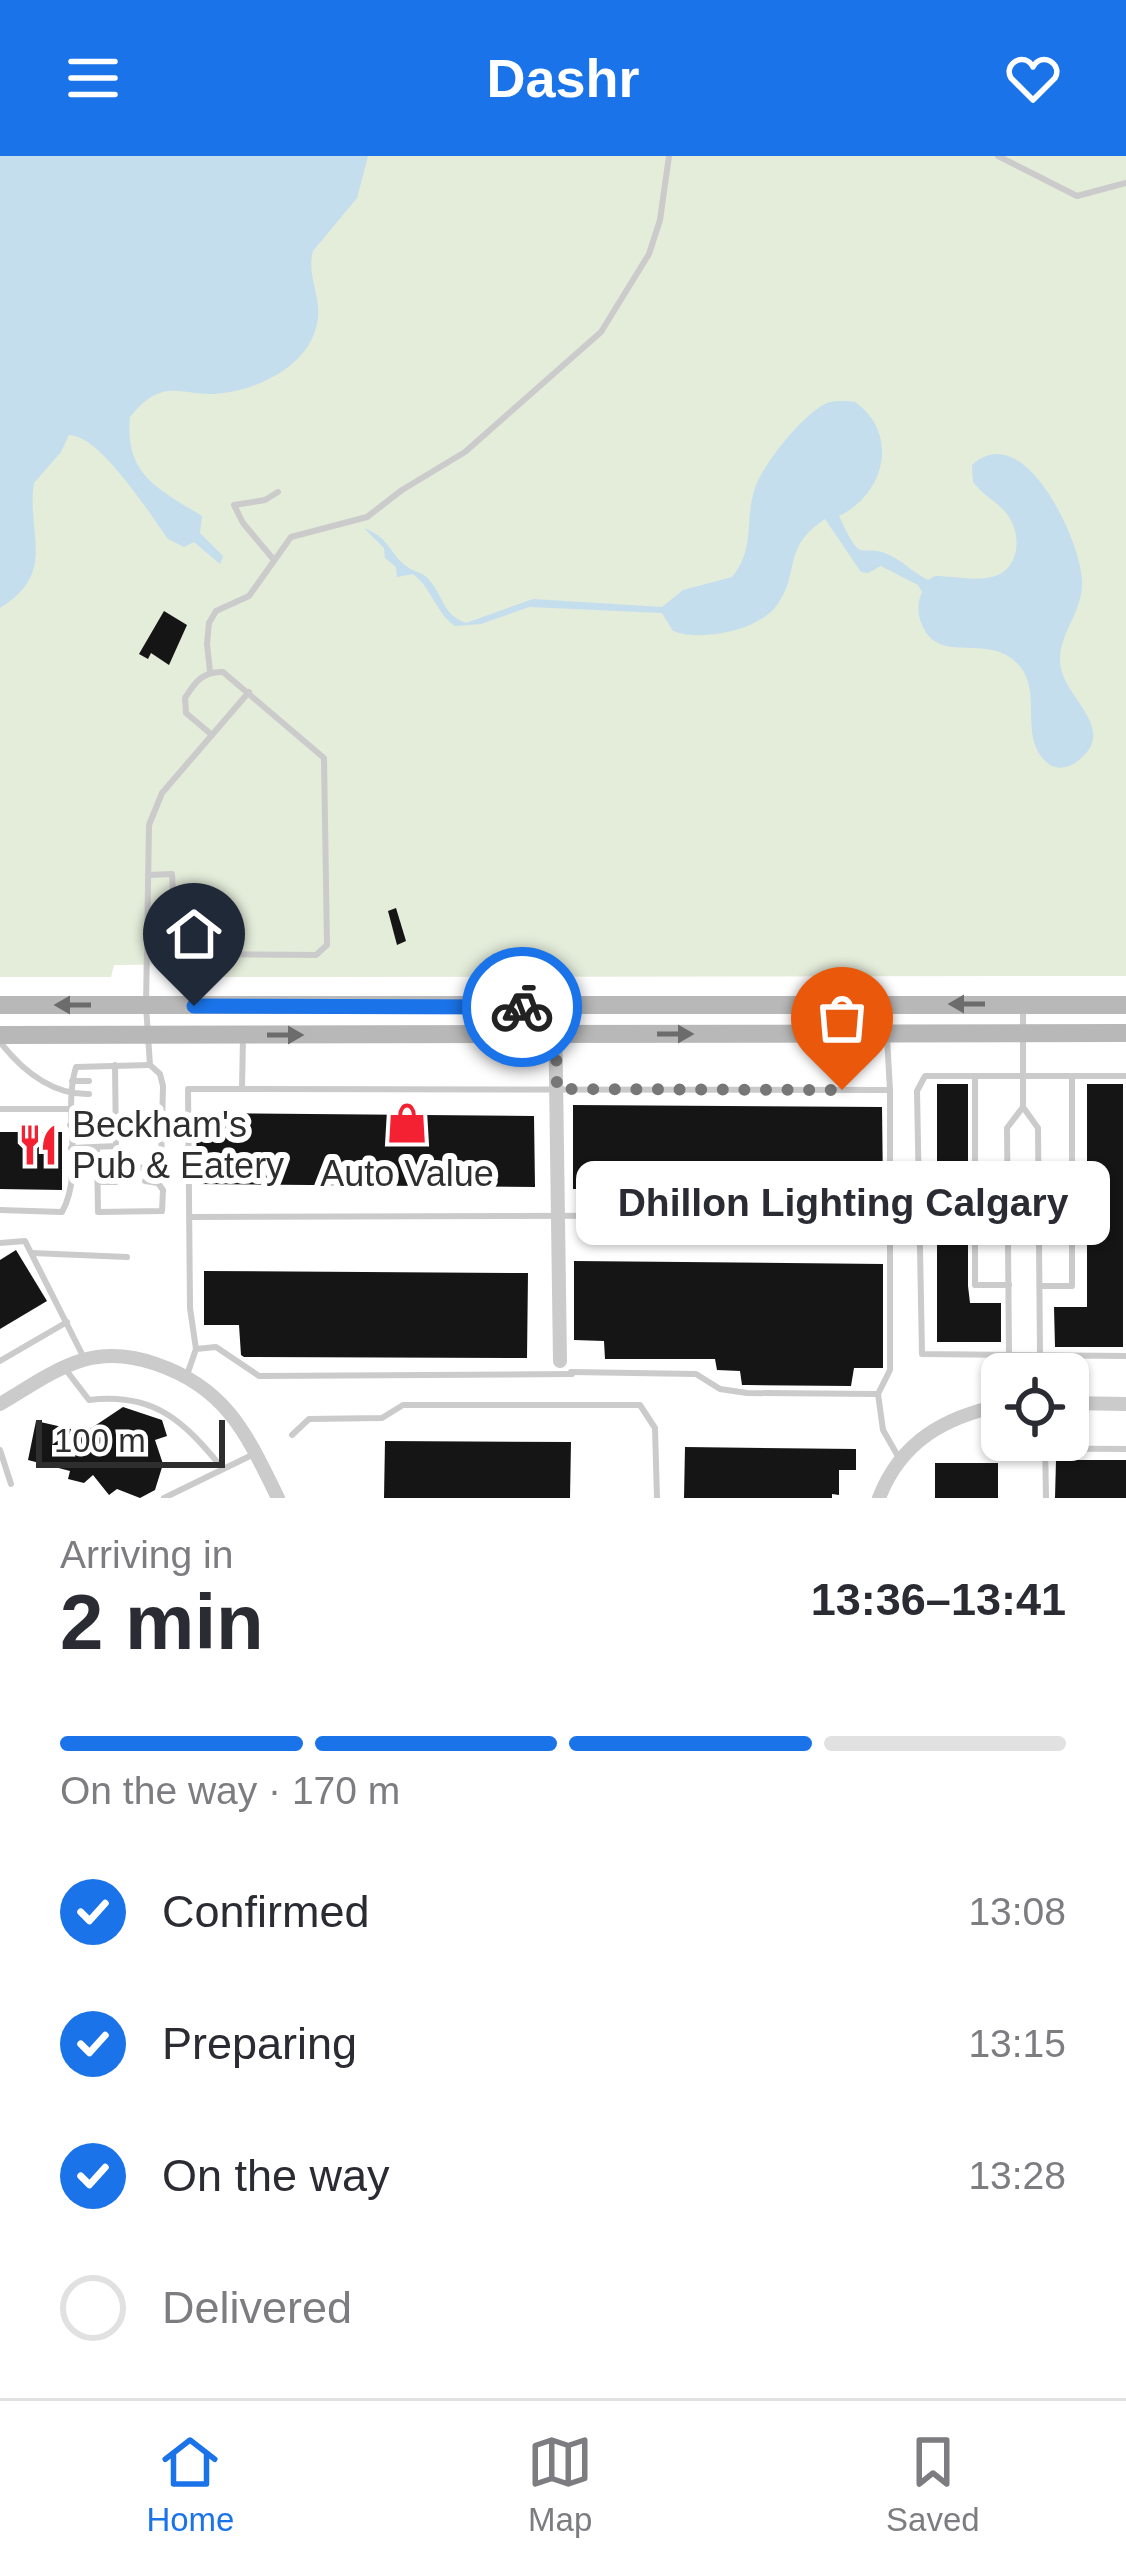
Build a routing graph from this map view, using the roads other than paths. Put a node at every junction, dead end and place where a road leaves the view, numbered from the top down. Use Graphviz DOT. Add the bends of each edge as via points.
graph roads {
  1 [pos="669,156"];
  2 [pos="998,156"];
  3 [pos="1126,183"];
  4 [pos="278,492"];
  5 [pos="274,560"];
  6 [pos="210,671"];
  7 [pos="249,692"];
  8 [pos="212,736"];
  9 [pos="148,874"];
  10 [pos="1022,1004"];
  11 [pos="1126,1004"];
  12 [pos="0,1005"];
  13 [pos="146,1006"];
  14 [pos="555,1007"];
  15 [pos="558,1034"];
  16 [pos="887,1034"];
  17 [pos="1023,1034"];
  18 [pos="1126,1034"];
  19 [pos="148,1035"];
  20 [pos="243,1035"];
  21 [pos="0,1039"];
  22 [pos="116,1065"];
  23 [pos="150,1065"];
  24 [pos="975,1076"];
  25 [pos="1023,1076"];
  26 [pos="1072,1076"];
  27 [pos="1126,1076"];
  28 [pos="89,1081"];
  29 [pos="72,1082"];
  30 [pos="242,1089"];
  31 [pos="557,1089"];
  32 [pos="890,1090"];
  33 [pos="70,1094"];
  34 [pos="89,1094"];
  35 [pos="1023,1107"];
  36 [pos="0,1109"];
  37 [pos="70,1109"];
  38 [pos="88,1109"];
  39 [pos="88,1125"];
  40 [pos="70,1126"];
  41 [pos="97,1147"];
  42 [pos="71,1148"];
  43 [pos="98,1168"];
  44 [pos="145,1181"];
  45 [pos="98,1182"];
  46 [pos="116,1182"];
  47 [pos="0,1210"];
  48 [pos="559,1215"];
  49 [pos="891,1215"];
  50 [pos="190,1217"];
  51 [pos="0,1243"];
  52 [pos="32,1253"];
  53 [pos="128,1257"];
  54 [pos="1009,1285"];
  55 [pos="1040,1286"];
  56 [pos="67,1322"];
  57 [pos="196,1349"];
  58 [pos="1009,1353"];
  59 [pos="1040,1353"];
  60 [pos="981,1355"];
  61 [pos="1089,1356"];
  62 [pos="1126,1356"];
  63 [pos="0,1360"];
  64 [pos="85,1360"];
  65 [pos="560,1361"];
  66 [pos="63,1367"];
  67 [pos="572,1374"];
  68 [pos="187,1375"];
  69 [pos="878,1394"];
  70 [pos="1089,1403"];
  71 [pos="0,1404"];
  72 [pos="1126,1404"];
  73 [pos="981,1409"];
  74 [pos="292,1435"];
  75 [pos="1089,1447"];
  76 [pos="1126,1449"];
  77 [pos="0,1450"];
  78 [pos="256,1453"];
  79 [pos="899,1458"];
  80 [pos="1045,1461"];
  81 [pos="223,1469"];
  82 [pos="11,1484"];
  83 [pos="164,1498"];
  84 [pos="278,1498"];
  85 [pos="657,1498"];
  86 [pos="880,1498"];
  87 [pos="1046,1498"];
  1 -- 5 [label="lane" via="649,254 601,332 465,452 367,518 291,537"];
  2 -- 3 [label="lane" via="1077,196"];
  4 -- 5 [label="lane" via="234,505"];
  5 -- 6 [label="lane" via="250,596 216,611 209,623"];
  6 -- 7 [label="lane"];
  6 -- 8 [label="lane" via="184,705"];
  7 -- 8 [label="lane"];
  7 -- 9 [label="lane" via="324,758 326,945 316,955 180,956 173,950 172,874"];
  8 -- 9 [label="lane" via="153,808"];
  9 -- 13 [label="lane"];
  10 -- 11 [label="main road"];
  10 -- 14 [label="main road, one-way"];
  10 -- 17 [label="lane"];
  13 -- 12 [label="main road, one-way"];
  13 -- 14 [label="main road"];
  13 -- 19 [label="lane"];
  14 -- 15 [label="street"];
  15 -- 16 [label="main road, one-way"];
  20 -- 15 [label="main road, one-way"];
  15 -- 31 [label="street"];
  16 -- 17 [label="main road"];
  16 -- 32 [label="lane"];
  17 -- 18 [label="main road"];
  17 -- 25 [label="lane"];
  19 -- 20 [label="main road"];
  19 -- 21 [label="main road"];
  19 -- 23 [label="lane"];
  20 -- 30 [label="lane"];
  21 -- 33 [label="lane" via="21,1069"];
  22 -- 23 [label="lane"];
  22 -- 29 [label="lane" via="76,1067"];
  22 -- 41 [label="lane" via="116,1146"];
  23 -- 43 [label="lane" via="163,1086 161,1164"];
  24 -- 25 [label="lane"];
  24 -- 54 [label="lane" via="975,1285"];
  24 -- 60 [label="lane" via="925,1076 917,1091 922,1354"];
  25 -- 26 [label="lane"];
  25 -- 35 [label="lane"];
  26 -- 27 [label="lane"];
  26 -- 55 [label="lane" via="1072,1286"];
  28 -- 29 [label="lane"];
  29 -- 33 [label="lane"];
  30 -- 31 [label="lane"];
  30 -- 50 [label="lane" via="188,1089"];
  31 -- 32 [label="lane"];
  31 -- 48 [label="street"];
  32 -- 49 [label="lane"];
  33 -- 34 [label="lane"];
  33 -- 37 [label="lane"];
  35 -- 54 [label="lane" via="1006,1129"];
  35 -- 55 [label="lane" via="1038,1128"];
  36 -- 37 [label="lane"];
  37 -- 38 [label="lane"];
  37 -- 40 [label="lane"];
  39 -- 40 [label="lane"];
  40 -- 42 [label="lane"];
  41 -- 42 [label="lane"];
  41 -- 43 [label="lane"];
  42 -- 47 [label="lane" via="62,1212"];
  43 -- 45 [label="lane"];
  44 -- 45 [label="lane" via="163,1190 162,1211 98,1212"];
  45 -- 46 [label="lane"];
  48 -- 49 [label="lane"];
  48 -- 50 [label="lane"];
  48 -- 65 [label="street"];
  49 -- 69 [label="lane" via="890,1370"];
  50 -- 57 [label="lane"];
  51 -- 52 [label="lane" via="25,1241"];
  52 -- 53 [label="lane"];
  52 -- 56 [label="lane"];
  54 -- 58 [label="lane"];
  55 -- 59 [label="lane"];
  56 -- 63 [label="lane"];
  56 -- 64 [label="lane"];
  57 -- 67 [label="lane" via="216,1348 260,1376"];
  57 -- 68 [label="lane"];
  61 -- 62 [label="lane"];
  64 -- 66 [label="street"];
  64 -- 68 [label="street" via="141,1359"];
  65 -- 67 [label="lane"];
  66 -- 71 [label="street"];
  66 -- 81 [label="lane" via="89,1400 123,1396 170,1413"];
  67 -- 69 [label="lane" via="696,1374 747,1393"];
  68 -- 78 [label="street" via="216,1395"];
  69 -- 79 [label="lane" via="883,1430"];
  70 -- 72 [label="street"];
  73 -- 79 [label="street" via="933,1428"];
  74 -- 85 [label="lane" via="309,1418 382,1418 404,1405 640,1405 655,1428"];
  75 -- 76 [label="lane"];
  77 -- 82 [label="lane"];
  78 -- 81 [label="lane"];
  78 -- 84 [label="street"];
  79 -- 86 [label="street"];
  80 -- 87 [label="lane"];
  81 -- 83 [label="lane"];
}
